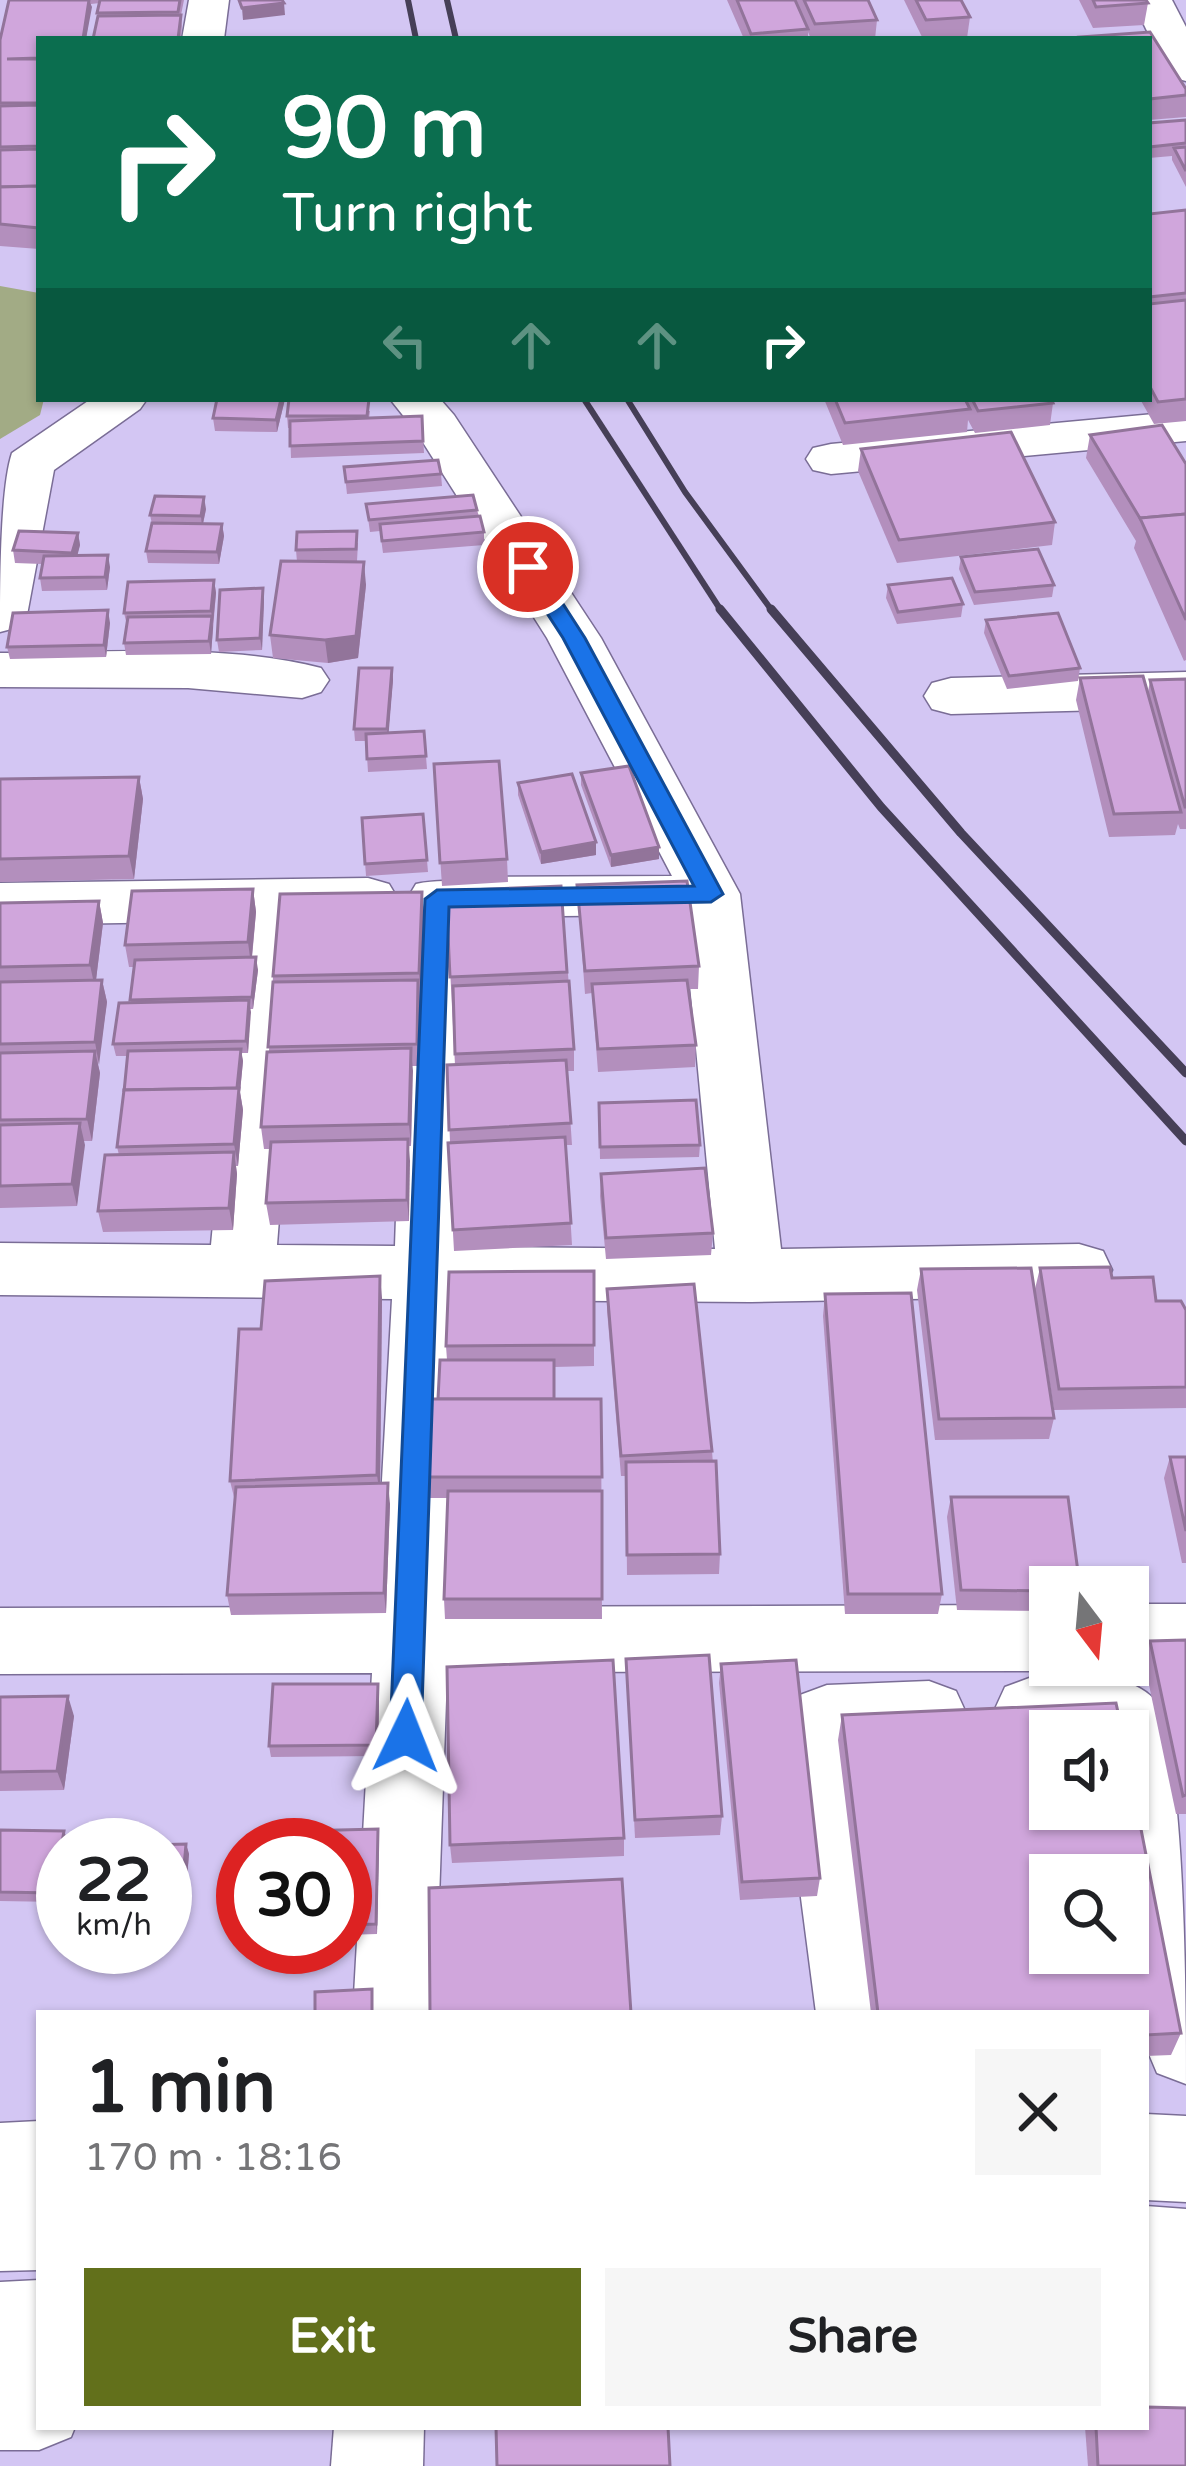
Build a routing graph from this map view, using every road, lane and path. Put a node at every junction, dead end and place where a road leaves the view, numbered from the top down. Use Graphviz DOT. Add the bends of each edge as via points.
graph roads {
  1 [pos="209,0"];
  2 [pos="1152,0"];
  3 [pos="203,36"];
  4 [pos="1174,51"];
  5 [pos="118,402"];
  6 [pos="417,402"];
  7 [pos="1186,426"];
  8 [pos="830,459"];
  9 [pos="0,615"];
  10 [pos="0,670"];
  11 [pos="302,680"];
  12 [pos="1186,690"];
  13 [pos="951,696"];
  14 [pos="711,894"];
  15 [pos="437,899"];
  16 [pos="274,900"];
  17 [pos="0,904"];
  18 [pos="0,1269"];
  19 [pos="1079,1270"];
  20 [pos="242,1272"];
  21 [pos="427,1274"];
  22 [pos="751,1276"];
  23 [pos="1149,1637"];
  24 [pos="1186,1637"];
  25 [pos="1029,1638"];
  26 [pos="0,1641"];
  27 [pos="409,1643"];
  28 [pos="394,2010"];
  29 [pos="856,2010"];
  30 [pos="1186,2044"];
  31 [pos="1149,2157"];
  32 [pos="1186,2159"];
  33 [pos="36,2164"];
  34 [pos="0,2165"];
  35 [pos="36,2227"];
  36 [pos="0,2228"];
  37 [pos="1149,2250"];
  38 [pos="1186,2253"];
  39 [pos="36,2324"];
  40 [pos="0,2326"];
  41 [pos="1149,2338"];
  42 [pos="1186,2341"];
  43 [pos="1149,2401"];
  44 [pos="1186,2402"];
  45 [pos="36,2404"];
  46 [pos="0,2405"];
  47 [pos="379,2430"];
  48 [pos="377,2466"];
  1 -- 3 [label="street"];
  2 -- 4 [label="street"];
  5 -- 9 [label="street" via="30,464"];
  6 -- 14 [label="street" via="574,638"];
  7 -- 8 [label="street"];
  10 -- 11 [label="street"];
  12 -- 13 [label="street"];
  14 -- 15 [label="street"];
  14 -- 22 [label="street"];
  15 -- 16 [label="street"];
  15 -- 21 [label="street"];
  16 -- 17 [label="street"];
  16 -- 20 [label="street"];
  18 -- 20 [label="street"];
  19 -- 22 [label="street"];
  20 -- 21 [label="street"];
  21 -- 22 [label="street"];
  21 -- 27 [label="street"];
  23 -- 24 [label="street"];
  25 -- 27 [label="street"];
  26 -- 27 [label="street"];
  27 -- 28 [label="street"];
  29 -- 30 [label="street" via="817,1729 826,1719 1110,1708 1133,1732"];
  31 -- 32 [label="street"];
  33 -- 34 [label="street"];
  35 -- 36 [label="street"];
  37 -- 38 [label="street"];
  39 -- 40 [label="street"];
  41 -- 42 [label="street"];
  43 -- 44 [label="street"];
  45 -- 46 [label="street"];
  47 -- 48 [label="street"];
}
